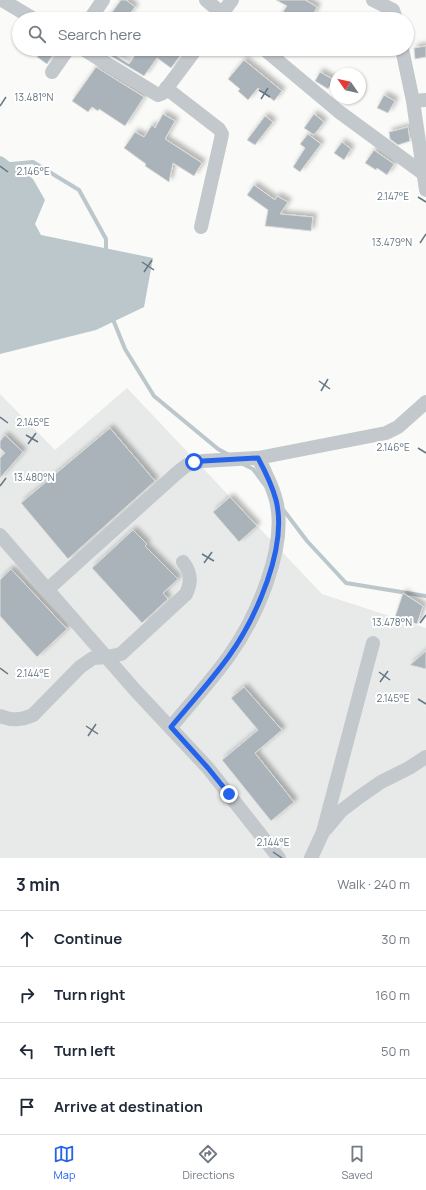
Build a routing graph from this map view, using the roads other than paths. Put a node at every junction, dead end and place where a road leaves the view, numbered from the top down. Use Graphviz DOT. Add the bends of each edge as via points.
graph roads {
  1 [pos="2,0"];
  2 [pos="103,0"];
  3 [pos="206,0"];
  4 [pos="232,0"];
  5 [pos="373,0"];
  6 [pos="22,12"];
  7 [pos="95,12"];
  8 [pos="219,12"];
  9 [pos="226,12"];
  10 [pos="394,12"];
  11 [pos="63,56"];
  12 [pos="95,56"];
  13 [pos="191,56"];
  14 [pos="272,56"];
  15 [pos="404,56"];
  16 [pos="52,72"];
  17 [pos="166,88"];
  18 [pos="420,101"];
  19 [pos="424,174"];
  20 [pos="426,190"];
  21 [pos="201,227"];
  22 [pos="426,402"];
  23 [pos="258,458"];
  24 [pos="0,535"];
  25 [pos="183,562"];
  26 [pos="48,589"];
  27 [pos="373,643"];
  28 [pos="107,657"];
  29 [pos="0,716"];
  30 [pos="171,727"];
  31 [pos="426,758"];
  32 [pos="323,832"];
  33 [pos="279,858"];
  34 [pos="311,858"];
  1 -- 6 [label="street"];
  2 -- 7 [label="street"];
  3 -- 8 [label="street"];
  4 -- 9 [label="street"];
  5 -- 10 [label="street"];
  11 -- 16 [label="street"];
  12 -- 17 [label="street" via="158,94 163,93"];
  13 -- 17 [label="street"];
  14 -- 19 [label="street" via="338,111"];
  15 -- 18 [label="street"];
  17 -- 21 [label="street" via="222,134"];
  18 -- 19 [label="street"];
  19 -- 20 [label="street"];
  22 -- 23 [label="street" via="398,427 386,433"];
  23 -- 26 [label="street" via="203,461 187,466"];
  23 -- 30 [label="street" via="276,500 278,537 273,561 252,618 228,656"];
  24 -- 26 [label="street"];
  25 -- 28 [label="street" via="190,574 186,594 121,654"];
  26 -- 28 [label="street"];
  27 -- 32 [label="street"];
  28 -- 29 [label="street" via="93,658 80,667 33,715 12,720"];
  28 -- 30 [label="street"];
  30 -- 33 [label="street" via="208,768"];
  31 -- 32 [label="street" via="381,782 358,798"];
  32 -- 34 [label="street"];
}
